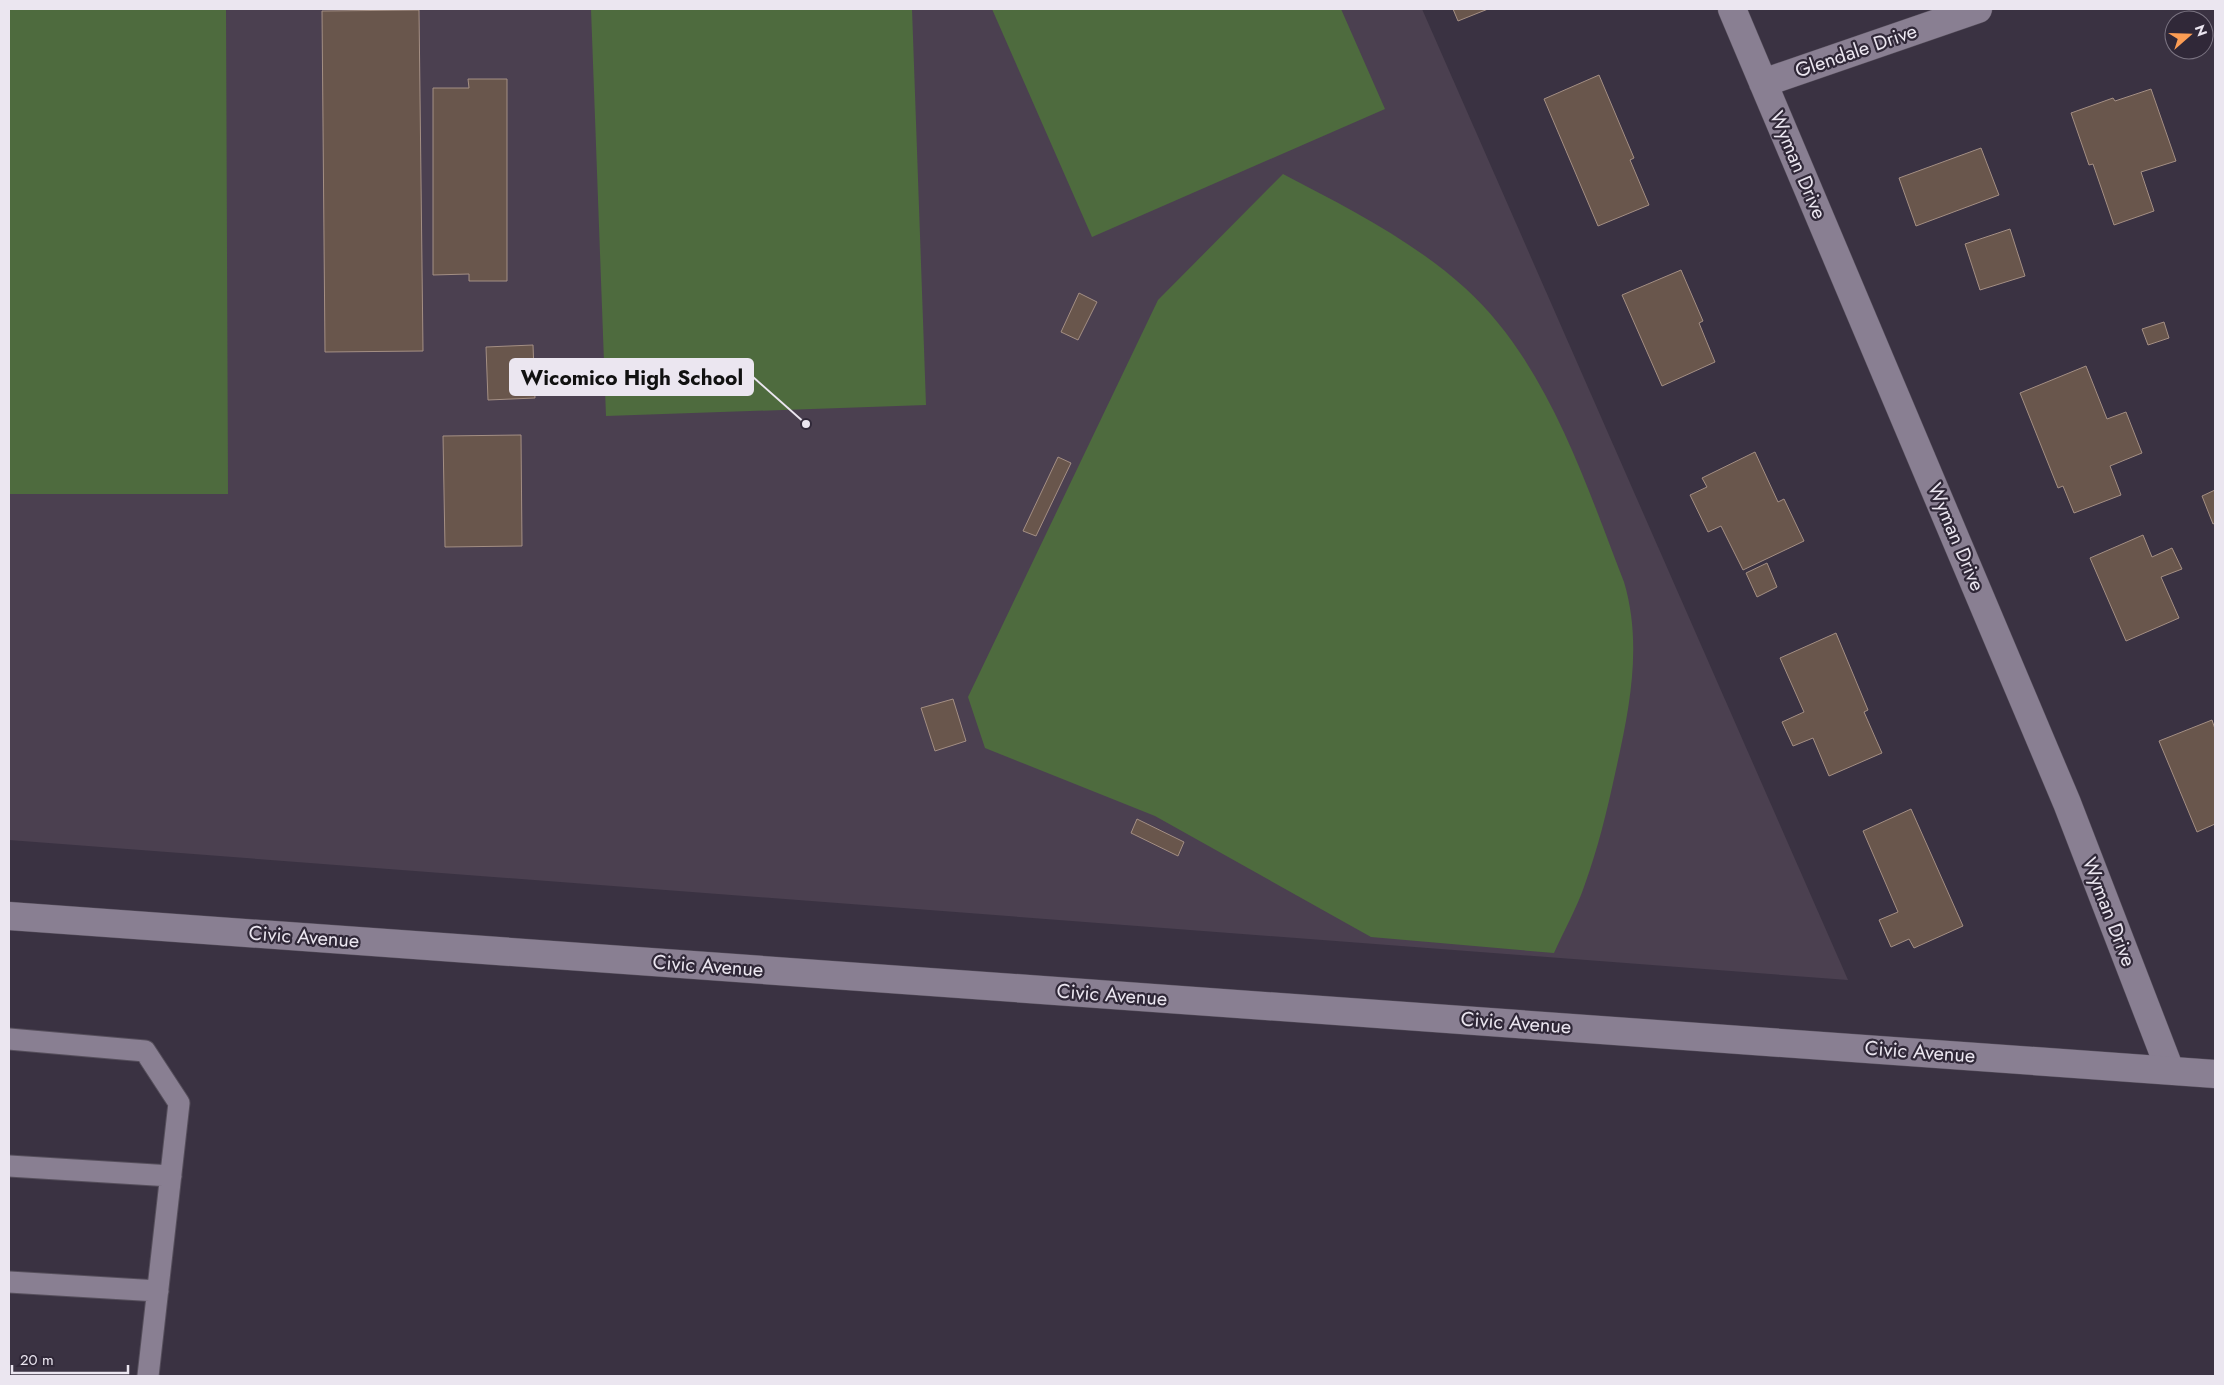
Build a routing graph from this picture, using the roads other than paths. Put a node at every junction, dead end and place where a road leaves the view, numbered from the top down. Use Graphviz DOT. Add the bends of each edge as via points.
graph roads {
  1 [pos="1732,9"];
  2 [pos="1978,9"];
  3 [pos="1763,82"];
  4 [pos="9,916"];
  5 [pos="9,1039"];
  6 [pos="2170,1070"];
  7 [pos="2215,1074"];
  8 [pos="9,1166"];
  9 [pos="171,1176"];
  10 [pos="9,1282"];
  11 [pos="158,1291"];
  12 [pos="148,1376"];
  1 -- 3 [label="street, Wyman Drive"];
  2 -- 3 [label="street, Glendale Drive"];
  3 -- 6 [label="street, Wyman Drive" via="2059,785"];
  4 -- 6 [label="street, Civic Avenue"];
  5 -- 9 [label="lane" via="145,1051 179,1104"];
  6 -- 7 [label="street, Civic Avenue"];
  8 -- 9 [label="lane"];
  9 -- 11 [label="lane"];
  10 -- 11 [label="lane"];
  11 -- 12 [label="lane"];
}
